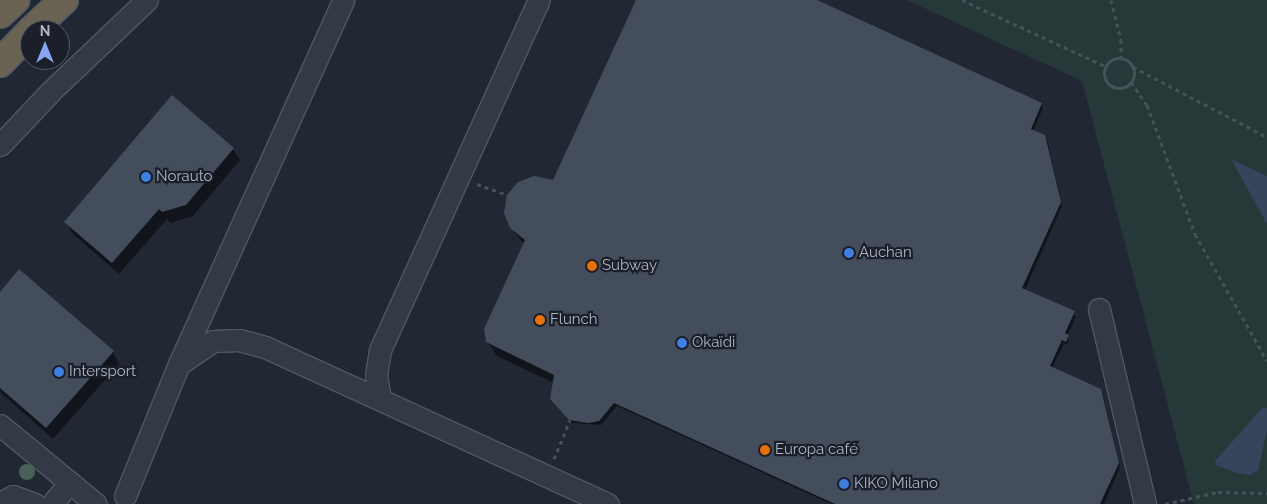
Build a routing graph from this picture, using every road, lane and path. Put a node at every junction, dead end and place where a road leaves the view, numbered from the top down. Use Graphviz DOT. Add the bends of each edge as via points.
graph roads {
  1 [pos="15,0"];
  2 [pos="64,0"];
  3 [pos="146,0"];
  4 [pos="343,0"];
  5 [pos="538,0"];
  6 [pos="962,0"];
  7 [pos="1111,0"];
  8 [pos="0,14"];
  9 [pos="43,20"];
  10 [pos="20,42"];
  11 [pos="1121,57"];
  12 [pos="0,63"];
  13 [pos="1105,66"];
  14 [pos="1133,67"];
  15 [pos="1131,82"];
  16 [pos="1267,137"];
  17 [pos="0,145"];
  18 [pos="458,177"];
  19 [pos="507,196"];
  20 [pos="1099,309"];
  21 [pos="1267,361"];
  22 [pos="179,364"];
  23 [pos="380,398"];
  24 [pos="570,420"];
  25 [pos="0,425"];
  26 [pos="546,475"];
  27 [pos="70,482"];
  28 [pos="1267,493"];
  29 [pos="125,496"];
  30 [pos="0,503"];
  31 [pos="35,504"];
  32 [pos="52,504"];
  33 [pos="96,504"];
  34 [pos="608,504"];
  35 [pos="1145,504"];
  36 [pos="1164,504"];
  1 -- 8 [label="highway"];
  2 -- 9 [label="highway"];
  3 -- 17 [label="lane"];
  4 -- 22 [label="lane"];
  5 -- 18 [label="lane"];
  6 -- 13 [label="path"];
  7 -- 11 [label="path" via="1121,40"];
  10 -- 12 [label="highway"];
  11 -- 13 [label="path" via="1113,58"];
  11 -- 14 [label="path"];
  13 -- 15 [label="path" via="1105,80 1109,85 1125,87"];
  14 -- 15 [label="path"];
  14 -- 16 [label="path"];
  15 -- 21 [label="path" via="1146,105 1195,234"];
  18 -- 19 [label="path"];
  18 -- 23 [label="lane" via="380,350 376,375"];
  20 -- 35 [label="lane"];
  22 -- 23 [label="lane" via="213,341 239,340 265,347"];
  22 -- 29 [label="lane"];
  23 -- 26 [label="lane"];
  24 -- 26 [label="path"];
  25 -- 27 [label="lane"];
  26 -- 34 [label="lane"];
  27 -- 32 [label="lane"];
  27 -- 33 [label="lane"];
  28 -- 36 [label="path" via="1218,492"];
  30 -- 31 [label="lane" via="13,496"];
}
